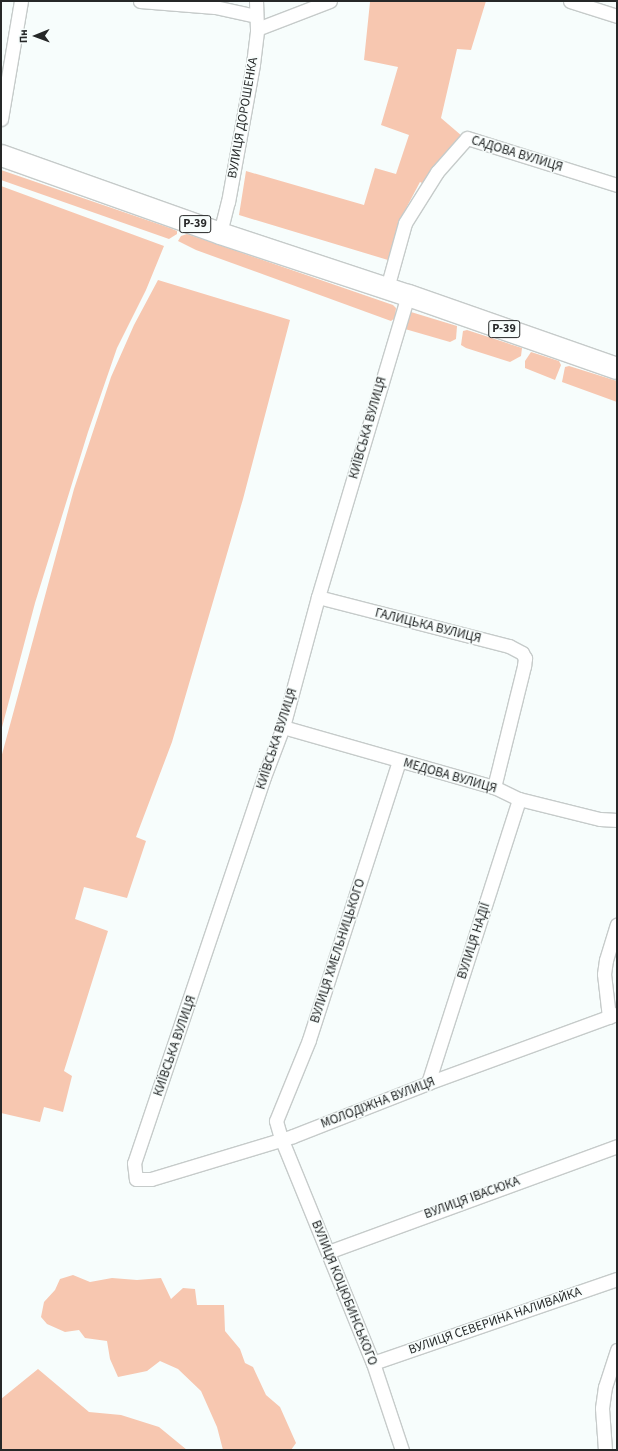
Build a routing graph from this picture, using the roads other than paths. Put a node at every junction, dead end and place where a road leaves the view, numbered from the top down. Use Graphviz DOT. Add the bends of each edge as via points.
graph roads {
  1 [pos="21,1"];
  2 [pos="140,1"];
  3 [pos="256,1"];
  4 [pos="330,1"];
  5 [pos="570,1"];
  6 [pos="617,16"];
  7 [pos="257,22"];
  8 [pos="1,119"];
  9 [pos="1,155"];
  10 [pos="617,185"];
  11 [pos="220,233"];
  12 [pos="394,264"];
  13 [pos="395,291"];
  14 [pos="617,368"];
  15 [pos="318,597"];
  16 [pos="283,727"];
  17 [pos="399,761"];
  18 [pos="494,787"];
  19 [pos="519,798"];
  20 [pos="617,820"];
  21 [pos="617,925"];
  22 [pos="613,1016"];
  23 [pos="428,1083"];
  24 [pos="281,1138"];
  25 [pos="617,1146"];
  26 [pos="136,1179"];
  27 [pos="328,1252"];
  28 [pos="617,1279"];
  29 [pos="617,1350"];
  30 [pos="373,1363"];
  31 [pos="402,1450"];
  32 [pos="605,1450"];
  1 -- 8 [label="street"];
  2 -- 7 [label="street" via="215,7"];
  3 -- 7 [label="street, ВУЛИЦЯ ДОРОШЕНКА"];
  4 -- 7 [label="street"];
  5 -- 6 [label="street"];
  7 -- 11 [label="street, ВУЛИЦЯ ДОРОШЕНКА" via="229,195"];
  9 -- 11 [label="main road, Р-39"];
  10 -- 12 [label="street, САДОВА ВУЛИЦЯ" via="467,138 419,198 405,223"];
  11 -- 13 [label="main road, Р-39"];
  12 -- 13 [label="street, КИЇВСЬКА ВУЛИЦЯ"];
  13 -- 14 [label="main road, Р-39"];
  13 -- 15 [label="street, КИЇВСЬКА ВУЛИЦЯ"];
  15 -- 16 [label="street, КИЇВСЬКА ВУЛИЦЯ"];
  15 -- 18 [label="street, ГАЛИЦЬКА ВУЛИЦЯ" via="509,646 525,658"];
  16 -- 17 [label="street, МЕДОВА ВУЛИЦЯ"];
  16 -- 26 [label="street, КИЇВСЬКА ВУЛИЦЯ" via="134,1163"];
  17 -- 18 [label="street, МЕДОВА ВУЛИЦЯ"];
  17 -- 24 [label="street, ВУЛИЦЯ ХМЕЛЬНИЦЬКОГО" via="309,1040 276,1121"];
  18 -- 19 [label="street, МЕДОВА ВУЛИЦЯ"];
  19 -- 20 [label="street, МЕДОВА ВУЛИЦЯ" via="600,819"];
  19 -- 23 [label="street, ВУЛИЦЯ НАДІЇ"];
  21 -- 22 [label="street" via="604,974"];
  22 -- 23 [label="street, МОЛОДІЖНА ВУЛИЦЯ"];
  23 -- 24 [label="street, МОЛОДІЖНА ВУЛИЦЯ"];
  24 -- 26 [label="street, МОЛОДІЖНА ВУЛИЦЯ" via="151,1179"];
  24 -- 27 [label="street, ВУЛИЦЯ КОЦЮБИНСЬКОГО"];
  25 -- 27 [label="street, ВУЛИЦЯ ІВАСЮКА"];
  27 -- 30 [label="street, ВУЛИЦЯ КОЦЮБИНСЬКОГО"];
  28 -- 30 [label="street, ВУЛИЦЯ СЕВЕРИНА НАЛИВАЙКА"];
  29 -- 32 [label="street" via="605,1387 602,1408"];
  30 -- 31 [label="street, ВУЛИЦЯ КОЦЮБИНСЬКОГО"];
}
